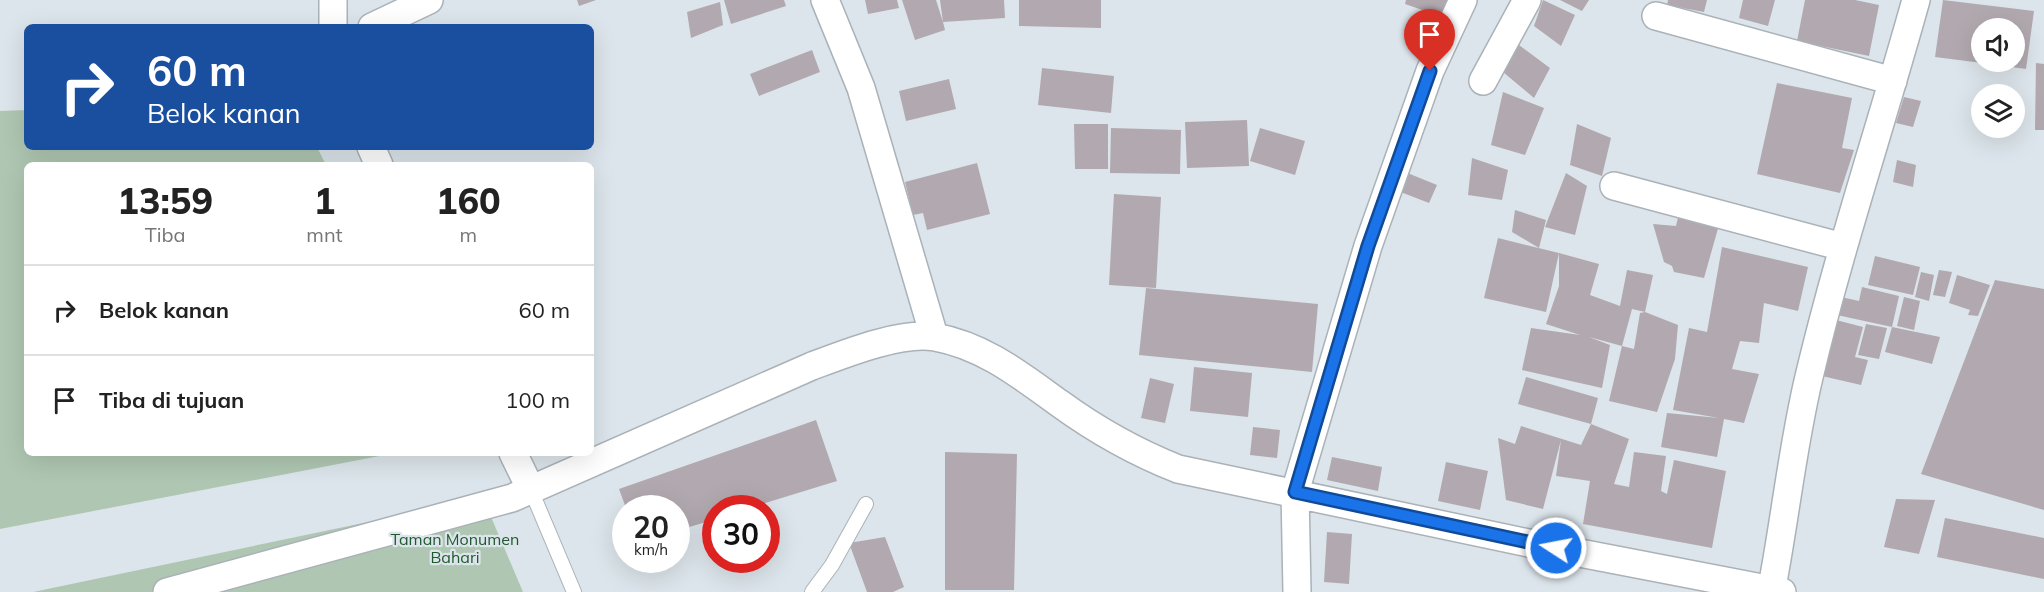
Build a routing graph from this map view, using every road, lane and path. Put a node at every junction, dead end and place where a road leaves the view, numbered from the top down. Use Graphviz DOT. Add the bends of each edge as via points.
graph roads {
  1 [pos="333,0"];
  2 [pos="429,0"];
  3 [pos="825,0"];
  4 [pos="1463,0"];
  5 [pos="1527,0"];
  6 [pos="1916,0"];
  7 [pos="1656,16"];
  8 [pos="333,24"];
  9 [pos="378,24"];
  10 [pos="1483,81"];
  11 [pos="1893,81"];
  12 [pos="1614,186"];
  13 [pos="1843,247"];
  14 [pos="934,336"];
  15 [pos="514,456"];
  16 [pos="531,490"];
  17 [pos="1295,492"];
  18 [pos="866,504"];
  19 [pos="1774,591"];
  20 [pos="167,592"];
  21 [pos="574,592"];
  22 [pos="812,592"];
  23 [pos="1297,592"];
  1 -- 8 [label="street"];
  2 -- 9 [label="street"];
  3 -- 14 [label="street" via="861,88"];
  4 -- 17 [label="street" via="1430,71 1368,246"];
  5 -- 10 [label="street"];
  6 -- 11 [label="street"];
  7 -- 11 [label="street"];
  11 -- 13 [label="street"];
  12 -- 13 [label="street"];
  13 -- 19 [label="street" via="1809,377 1787,489"];
  14 -- 16 [label="street" via="894,340 822,362"];
  14 -- 17 [label="street" via="979,350 1018,371 1082,419 1152,459 1178,469"];
  15 -- 16 [label="street"];
  16 -- 20 [label="street" via="452,516"];
  16 -- 21 [label="lane"];
  17 -- 19 [label="street"];
  17 -- 23 [label="street"];
  18 -- 22 [label="lane"];
}
